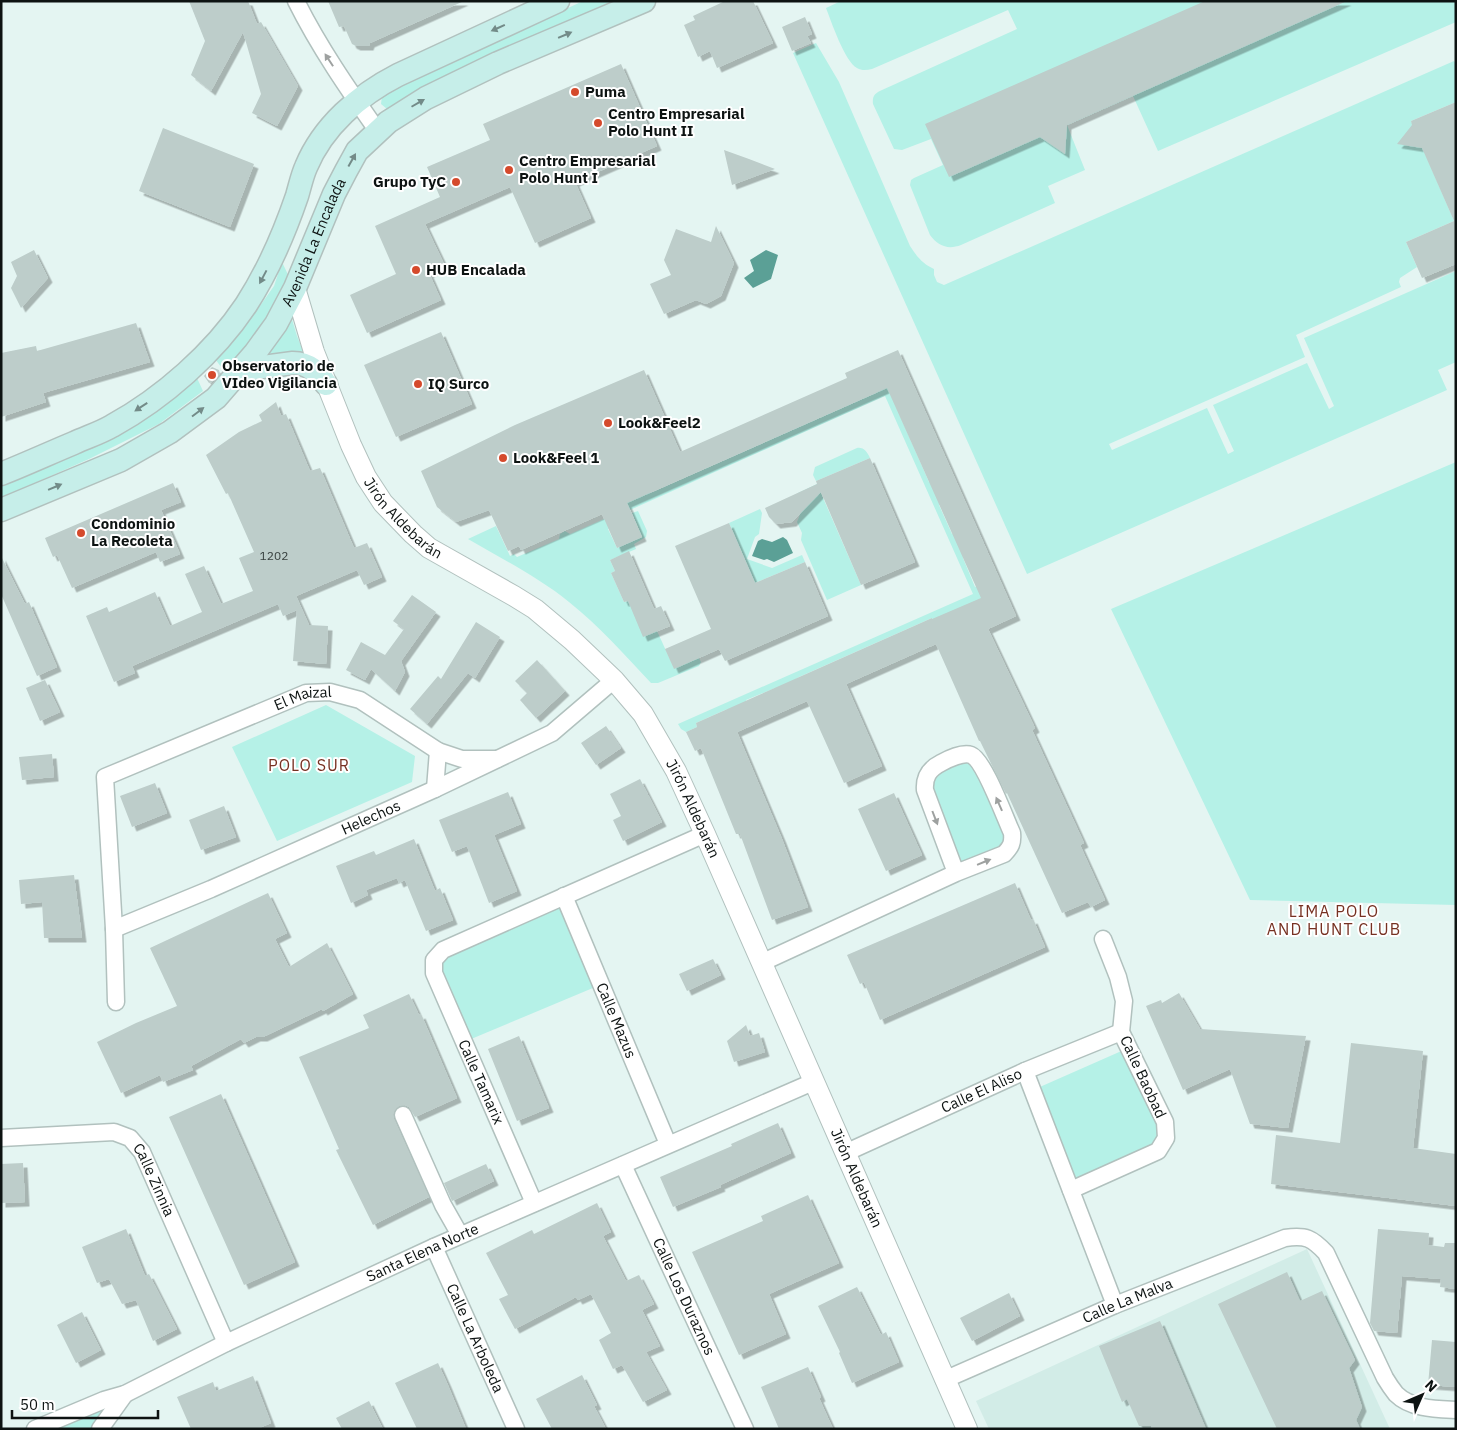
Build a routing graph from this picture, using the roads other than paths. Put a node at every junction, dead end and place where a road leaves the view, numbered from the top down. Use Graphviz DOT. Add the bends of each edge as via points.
graph roads {
  1 [pos="296,1"];
  2 [pos="558,1"];
  3 [pos="644,1"];
  4 [pos="356,101"];
  5 [pos="377,130"];
  6 [pos="306,166"];
  7 [pos="295,288"];
  8 [pos="240,370"];
  9 [pos="326,384"];
  10 [pos="1,474"];
  11 [pos="1,510"];
  12 [pos="614,680"];
  13 [pos="438,751"];
  14 [pos="497,759"];
  15 [pos="435,789"];
  16 [pos="705,834"];
  17 [pos="956,873"];
  18 [pos="564,896"];
  19 [pos="114,929"];
  20 [pos="1103,939"];
  21 [pos="762,963"];
  22 [pos="116,1002"];
  23 [pos="1121,1032"];
  24 [pos="1025,1071"];
  25 [pos="813,1082"];
  26 [pos="403,1114"];
  27 [pos="1,1138"];
  28 [pos="668,1144"];
  29 [pos="844,1153"];
  30 [pos="623,1165"];
  31 [pos="1070,1190"];
  32 [pos="534,1203"];
  33 [pos="460,1236"];
  34 [pos="434,1247"];
  35 [pos="1115,1305"];
  36 [pos="226,1343"];
  37 [pos="944,1380"];
  38 [pos="125,1394"];
  39 [pos="1456,1410"];
  40 [pos="36,1429"];
  41 [pos="100,1429"];
  42 [pos="516,1429"];
  43 [pos="745,1429"];
  44 [pos="967,1429"];
  4 -- 1 [label="street, one-way"];
  2 -- 4 [label="main road, Avenida La Encalada, one-way" via="398,75"];
  5 -- 3 [label="main road, Avenida La Encalada, one-way" via="435,94 498,63"];
  4 -- 5 [label="street"];
  4 -- 6 [label="main road, Avenida La Encalada" via="330,128"];
  7 -- 5 [label="main road, Avenida La Encalada, one-way" via="338,186 357,151"];
  6 -- 7 [label="main road" via="304,200 287,262"];
  6 -- 10 [label="main road, Avenida La Encalada, one-way" via="280,240 259,284 222,335 198,361 159,396 112,426"];
  7 -- 8 [label="main road, Avenida La Encalada" via="276,324"];
  7 -- 9 [label="street, Jirón Aldebarán"];
  8 -- 9 [label="main road" via="300,363 311,367"];
  11 -- 8 [label="main road, Avenida La Encalada, one-way" via="121,460 170,432 216,398"];
  9 -- 12 [label="street, Jirón Aldebarán" via="366,477 398,519 429,548 535,609"];
  12 -- 14 [label="street, Helechos" via="552,733"];
  12 -- 16 [label="street, Jirón Aldebarán" via="643,714 676,771"];
  13 -- 14 [label="street, El Maizal" via="462,759"];
  13 -- 15 [label="street"];
  13 -- 19 [label="street, El Maizal" via="360,700 330,692 306,693 105,778"];
  14 -- 15 [label="street, Helechos"];
  15 -- 19 [label="street, Helechos"];
  16 -- 18 [label="street"];
  16 -- 21 [label="street, Jirón Aldebarán"];
  17 -- 17 [label="street, one-way" via="1004,854 1013,842 983,768 976,758 968,754 936,766 924,781"];
  17 -- 21 [label="street"];
  18 -- 28 [label="street, Calle Mazus"];
  18 -- 32 [label="street, Calle Tamarix" via="443,950 434,960 434,973"];
  19 -- 22 [label="street"];
  20 -- 23 [label="street, Calle Baobad" via="1124,1000"];
  21 -- 25 [label="street, Jirón Aldebarán"];
  23 -- 24 [label="street, Calle El Aliso"];
  23 -- 31 [label="street, Calle Baobad" via="1165,1122 1166,1138 1158,1151"];
  24 -- 29 [label="street, Calle El Aliso"];
  24 -- 31 [label="street"];
  25 -- 28 [label="street, Santa Elena Norte"];
  25 -- 29 [label="street, Jirón Aldebarán"];
  26 -- 33 [label="street"];
  27 -- 36 [label="street, Calle Zinnia" via="114,1132 130,1138 142,1152"];
  28 -- 30 [label="street, Santa Elena Norte"];
  29 -- 37 [label="street, Jirón Aldebarán"];
  30 -- 32 [label="street, Santa Elena Norte"];
  30 -- 43 [label="street, Calle Los Duraznos"];
  31 -- 35 [label="street"];
  32 -- 33 [label="street, Santa Elena Norte"];
  33 -- 34 [label="street, Santa Elena Norte"];
  34 -- 36 [label="street, Santa Elena Norte"];
  34 -- 42 [label="street, Calle La Arboleda"];
  35 -- 37 [label="street, Calle La Malva"];
  35 -- 39 [label="street, Calle La Malva" via="1285,1238 1307,1237 1326,1253 1385,1378 1397,1395 1412,1404"];
  36 -- 38 [label="street, Santa Elena Norte"];
  37 -- 44 [label="street, Jirón Aldebarán"];
  38 -- 40 [label="street, Santa Elena Norte"];
  38 -- 41 [label="street"];
}
